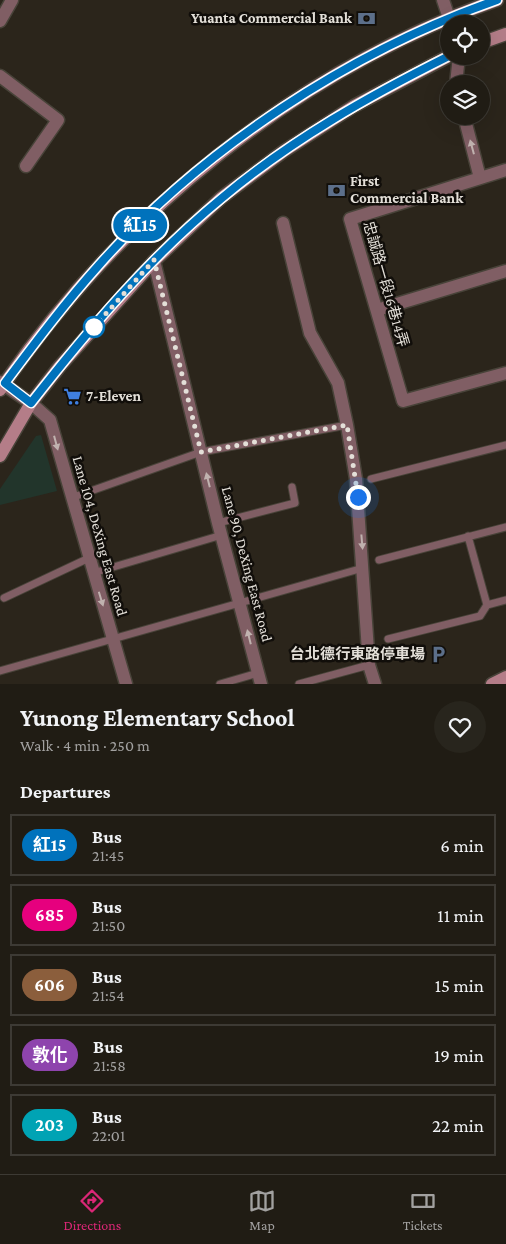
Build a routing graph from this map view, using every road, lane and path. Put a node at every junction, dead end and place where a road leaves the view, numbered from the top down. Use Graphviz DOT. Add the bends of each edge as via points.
graph roads {
  1 [pos="12,0"];
  2 [pos="442,0"];
  3 [pos="497,0"];
  4 [pos="448,15"];
  5 [pos="462,15"];
  6 [pos="0,21"];
  7 [pos="440,25"];
  8 [pos="506,34"];
  9 [pos="490,40"];
  10 [pos="440,61"];
  11 [pos="0,76"];
  12 [pos="466,125"];
  13 [pos="26,166"];
  14 [pos="506,170"];
  15 [pos="480,178"];
  16 [pos="283,223"];
  17 [pos="154,260"];
  18 [pos="506,271"];
  19 [pos="377,310"];
  20 [pos="506,373"];
  21 [pos="2,385"];
  22 [pos="31,403"];
  23 [pos="347,425"];
  24 [pos="506,445"];
  25 [pos="201,452"];
  26 [pos="0,456"];
  27 [pos="371,479"];
  28 [pos="292,487"];
  29 [pos="71,498"];
  30 [pos="506,527"];
  31 [pos="220,529"];
  32 [pos="468,536"];
  33 [pos="88,558"];
  34 [pos="379,560"];
  35 [pos="364,567"];
  36 [pos="94,573"];
  37 [pos="4,598"];
  38 [pos="506,600"];
  39 [pos="241,601"];
  40 [pos="487,605"];
  41 [pos="113,638"];
  42 [pos="388,639"];
  43 [pos="369,665"];
  44 [pos="0,671"];
  45 [pos="506,677"];
  46 [pos="260,678"];
  47 [pos="126,684"];
  48 [pos="220,684"];
  49 [pos="299,684"];
  50 [pos="375,684"];
  51 [pos="492,684"];
  1 -- 6 [label="street"];
  2 -- 4 [label="street"];
  3 -- 5 [label="street"];
  7 -- 21 [label="street" via="348,68 281,110 162,202 100,264"];
  8 -- 9 [label="street"];
  10 -- 17 [label="street" via="354,106 284,151 221,198"];
  11 -- 13 [label="street" via="58,120"];
  15 -- 12 [label="street, one-way"];
  14 -- 15 [label="street, 忠誠路一段16巷14弄"];
  15 -- 19 [label="street, 忠誠路一段16巷14弄" via="350,219"];
  16 -- 23 [label="street" via="310,333 338,383"];
  17 -- 22 [label="street"];
  17 -- 25 [label="street, Lane 90, DeXing East Road"];
  18 -- 19 [label="street"];
  19 -- 20 [label="street, 忠誠路一段16巷14弄" via="404,401"];
  21 -- 22 [label="street, Lane 104, DeXing East Road"];
  22 -- 26 [label="street"];
  22 -- 29 [label="street, Lane 104, DeXing East Road, one-way" via="50,420"];
  23 -- 25 [label="lane"];
  23 -- 35 [label="street, one-way" via="356,479"];
  24 -- 27 [label="lane"];
  25 -- 29 [label="lane"];
  31 -- 25 [label="street, Lane 90, DeXing East Road, one-way"];
  28 -- 31 [label="lane" via="295,503"];
  29 -- 33 [label="street, Lane 104, DeXing East Road"];
  30 -- 32 [label="lane"];
  31 -- 36 [label="lane"];
  31 -- 39 [label="street, Lane 90, DeXing East Road"];
  32 -- 34 [label="lane"];
  32 -- 40 [label="lane"];
  33 -- 36 [label="street, Lane 104, DeXing East Road"];
  33 -- 37 [label="lane"];
  35 -- 39 [label="lane"];
  35 -- 43 [label="street"];
  36 -- 41 [label="street, Lane 104, DeXing East Road, one-way"];
  38 -- 40 [label="lane"];
  39 -- 41 [label="lane"];
  46 -- 39 [label="street, Lane 90, DeXing East Road, one-way"];
  40 -- 42 [label="lane" via="480,616"];
  41 -- 44 [label="lane"];
  41 -- 47 [label="street, Lane 104, DeXing East Road"];
  43 -- 49 [label="lane"];
  43 -- 50 [label="street"];
  45 -- 51 [label="street"];
  46 -- 48 [label="lane"];
}
